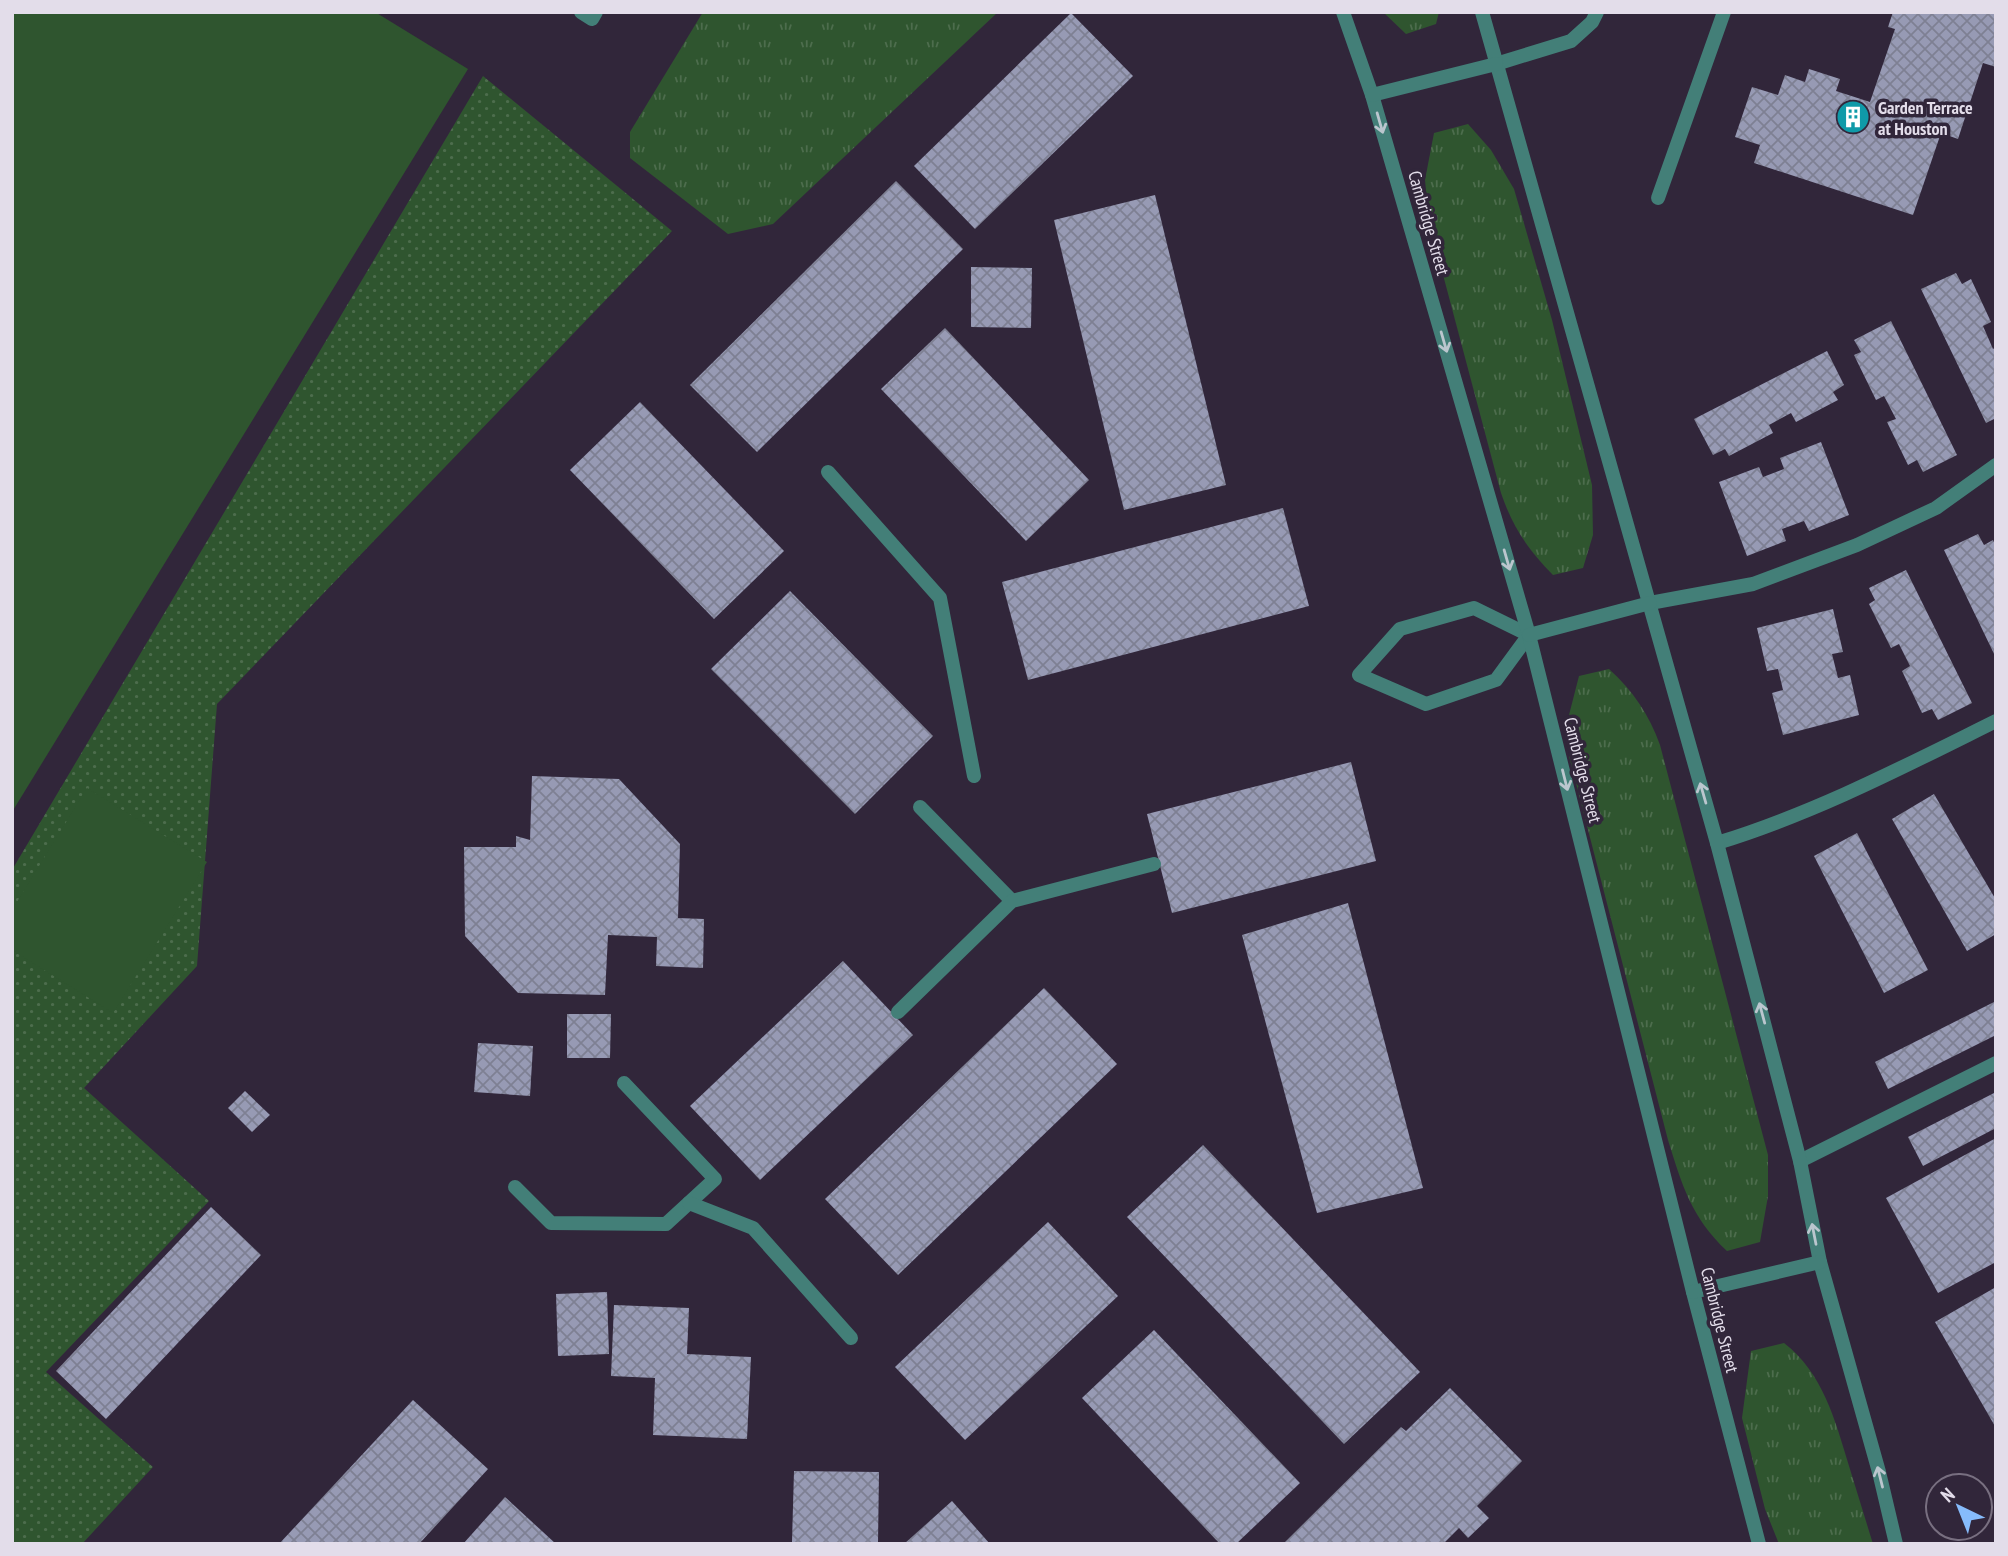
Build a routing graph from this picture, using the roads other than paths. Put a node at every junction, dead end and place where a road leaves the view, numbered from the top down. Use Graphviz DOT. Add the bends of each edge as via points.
graph roads {
  1 [pos="581,12"];
  2 [pos="596,12"];
  3 [pos="1343,12"];
  4 [pos="1482,12"];
  5 [pos="1597,12"];
  6 [pos="1724,12"];
  7 [pos="1496,64"];
  8 [pos="1371,95"];
  9 [pos="1658,198"];
  10 [pos="1996,465"];
  11 [pos="828,472"];
  12 [pos="1650,603"];
  13 [pos="1529,635"];
  14 [pos="1996,721"];
  15 [pos="974,776"];
  16 [pos="920,807"];
  17 [pos="1717,843"];
  18 [pos="1154,864"];
  19 [pos="1012,901"];
  20 [pos="898,1012"];
  21 [pos="1996,1063"];
  22 [pos="624,1083"];
  23 [pos="1800,1161"];
  24 [pos="515,1187"];
  25 [pos="689,1203"];
  26 [pos="1820,1262"];
  27 [pos="1693,1292"];
  28 [pos="851,1338"];
  29 [pos="1759,1544"];
  30 [pos="1896,1544"];
  1 -- 2 [label="street" via="592,19"];
  3 -- 8 [label="street, Cambridge Street"];
  4 -- 7 [label="street"];
  5 -- 7 [label="street" via="1571,41"];
  6 -- 9 [label="street"];
  7 -- 8 [label="street"];
  7 -- 12 [label="street"];
  8 -- 13 [label="street, Cambridge Street, one-way"];
  10 -- 12 [label="street" via="1936,508 1857,545 1753,584"];
  11 -- 15 [label="street" via="940,598"];
  12 -- 13 [label="street"];
  17 -- 12 [label="street, one-way"];
  13 -- 13 [label="street" via="1474,608 1400,629 1359,676 1426,704 1496,680"];
  13 -- 27 [label="street, Cambridge Street, one-way"];
  14 -- 17 [label="street" via="1853,791"];
  16 -- 19 [label="street"];
  23 -- 17 [label="street, one-way"];
  18 -- 19 [label="street"];
  19 -- 20 [label="street"];
  21 -- 23 [label="street"];
  22 -- 25 [label="street" via="715,1179"];
  26 -- 23 [label="street, one-way"];
  24 -- 25 [label="street" via="551,1223 666,1224"];
  25 -- 28 [label="street" via="753,1228"];
  26 -- 27 [label="street"];
  30 -- 26 [label="street, one-way"];
  27 -- 29 [label="street, Cambridge Street"];
}
